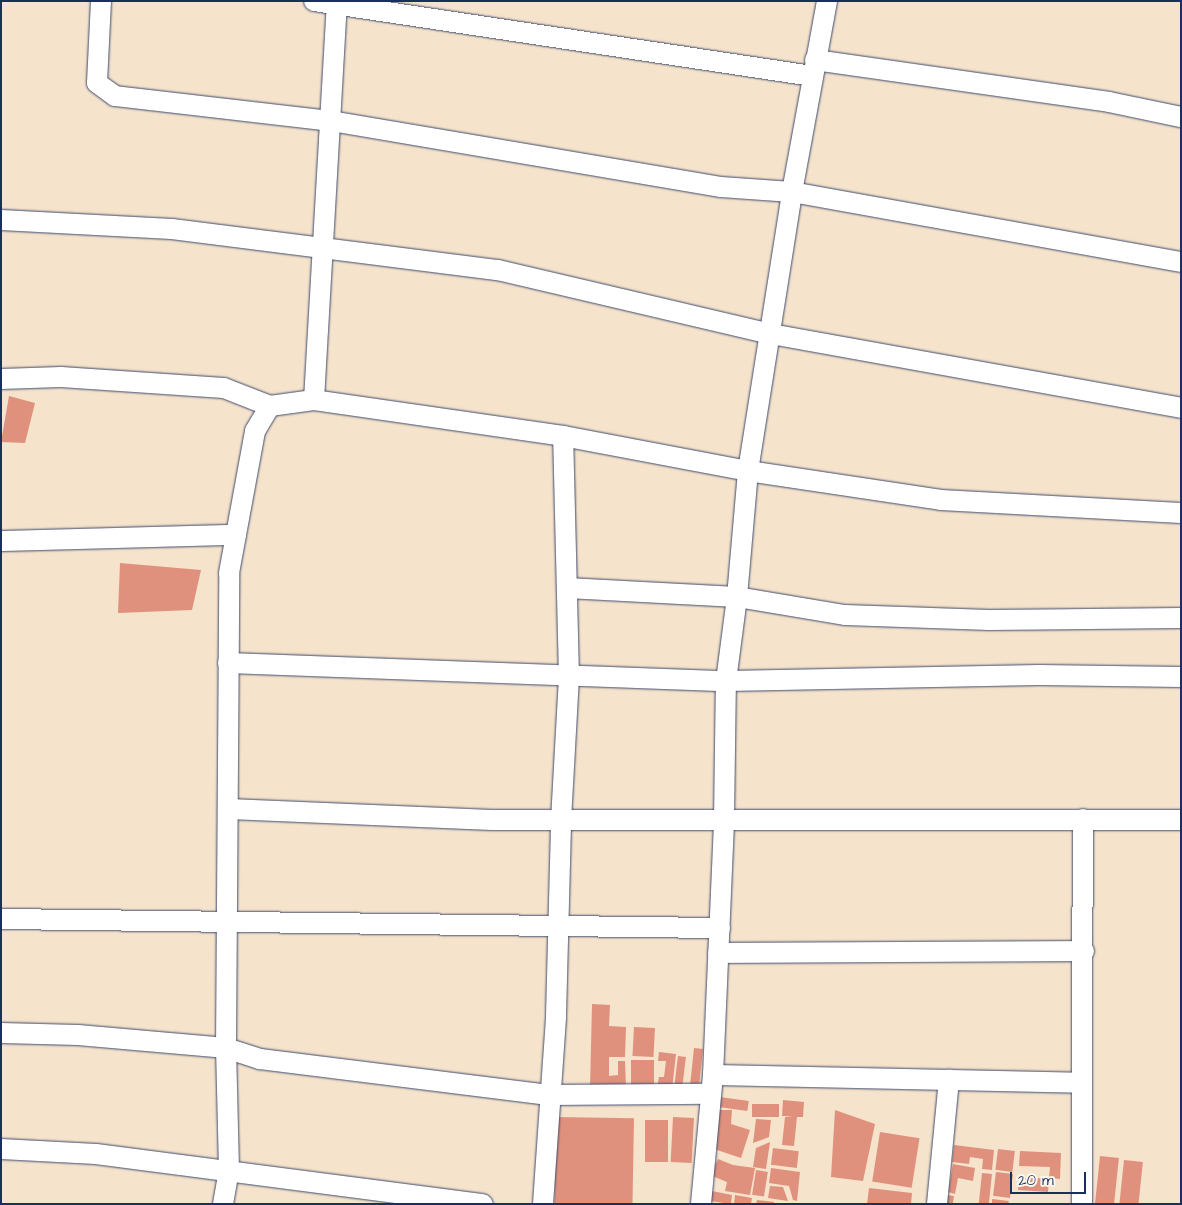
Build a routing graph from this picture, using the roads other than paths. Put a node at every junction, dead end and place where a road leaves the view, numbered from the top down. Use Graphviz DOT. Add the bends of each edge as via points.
graph roads {
  1 [pos="101,1"];
  2 [pos="314,1"];
  3 [pos="827,1"];
  4 [pos="337,2"];
  5 [pos="813,68"];
  6 [pos="1181,117"];
  7 [pos="332,121"];
  8 [pos="792,192"];
  9 [pos="1,220"];
  10 [pos="322,250"];
  11 [pos="1181,262"];
  12 [pos="771,334"];
  13 [pos="1,378"];
  14 [pos="314,400"];
  15 [pos="270,406"];
  16 [pos="1181,408"];
  17 [pos="563,436"];
  18 [pos="748,471"];
  19 [pos="1181,513"];
  20 [pos="236,535"];
  21 [pos="1,541"];
  22 [pos="567,588"];
  23 [pos="737,597"];
  24 [pos="1181,618"];
  25 [pos="228,663"];
  26 [pos="569,677"];
  27 [pos="1181,677"];
  28 [pos="726,681"];
  29 [pos="229,809"];
  30 [pos="724,819"];
  31 [pos="1083,819"];
  32 [pos="561,820"];
  33 [pos="1181,820"];
  34 [pos="1,918"];
  35 [pos="228,924"];
  36 [pos="557,927"];
  37 [pos="720,928"];
  38 [pos="1084,951"];
  39 [pos="718,953"];
  40 [pos="1,1033"];
  41 [pos="226,1048"];
  42 [pos="713,1074"];
  43 [pos="949,1080"];
  44 [pos="1082,1083"];
  45 [pos="711,1094"];
  46 [pos="549,1095"];
  47 [pos="1,1149"];
  48 [pos="229,1170"];
  49 [pos="223,1204"];
  50 [pos="483,1204"];
  51 [pos="543,1204"];
  52 [pos="701,1204"];
  53 [pos="937,1204"];
  54 [pos="1082,1204"];
  1 -- 7 [label="street" via="97,83 105,92 114,96"];
  2 -- 4 [label="street"];
  3 -- 5 [label="street"];
  4 -- 5 [label="street"];
  4 -- 7 [label="street"];
  5 -- 6 [label="street" via="1109,102"];
  5 -- 8 [label="street"];
  7 -- 8 [label="street" via="721,187"];
  7 -- 10 [label="street"];
  8 -- 11 [label="street"];
  8 -- 12 [label="street"];
  9 -- 10 [label="street" via="172,229"];
  10 -- 12 [label="street" via="498,270"];
  10 -- 14 [label="street"];
  12 -- 16 [label="street"];
  12 -- 18 [label="street"];
  13 -- 15 [label="street" via="61,377 224,388"];
  14 -- 15 [label="street"];
  14 -- 17 [label="street"];
  15 -- 20 [label="street" via="255,431"];
  17 -- 18 [label="street"];
  17 -- 22 [label="street"];
  18 -- 19 [label="street" via="941,500"];
  18 -- 23 [label="street"];
  20 -- 21 [label="street"];
  20 -- 25 [label="street" via="229,573"];
  22 -- 23 [label="street"];
  22 -- 26 [label="street"];
  23 -- 24 [label="street" via="845,615 989,620"];
  23 -- 28 [label="street"];
  25 -- 26 [label="street"];
  25 -- 29 [label="street"];
  26 -- 28 [label="street"];
  26 -- 32 [label="street"];
  27 -- 28 [label="street" via="1039,675"];
  28 -- 30 [label="street"];
  29 -- 32 [label="street"];
  29 -- 35 [label="street"];
  30 -- 31 [label="street"];
  30 -- 32 [label="street"];
  30 -- 37 [label="street"];
  31 -- 33 [label="street"];
  31 -- 38 [label="street"];
  32 -- 36 [label="street"];
  34 -- 35 [label="street"];
  35 -- 36 [label="street"];
  35 -- 41 [label="street"];
  36 -- 37 [label="street"];
  36 -- 46 [label="street" via="556,1016"];
  37 -- 39 [label="street"];
  38 -- 39 [label="street"];
  38 -- 44 [label="street"];
  39 -- 42 [label="street"];
  40 -- 41 [label="street" via="78,1035"];
  41 -- 46 [label="street" via="260,1059"];
  41 -- 48 [label="street"];
  42 -- 43 [label="street"];
  42 -- 45 [label="street"];
  43 -- 44 [label="street"];
  43 -- 53 [label="street"];
  44 -- 54 [label="street"];
  45 -- 46 [label="street"];
  45 -- 52 [label="street"];
  46 -- 51 [label="street"];
  47 -- 48 [label="street" via="56,1150"];
  48 -- 49 [label="street"];
  48 -- 50 [label="street"];
}
